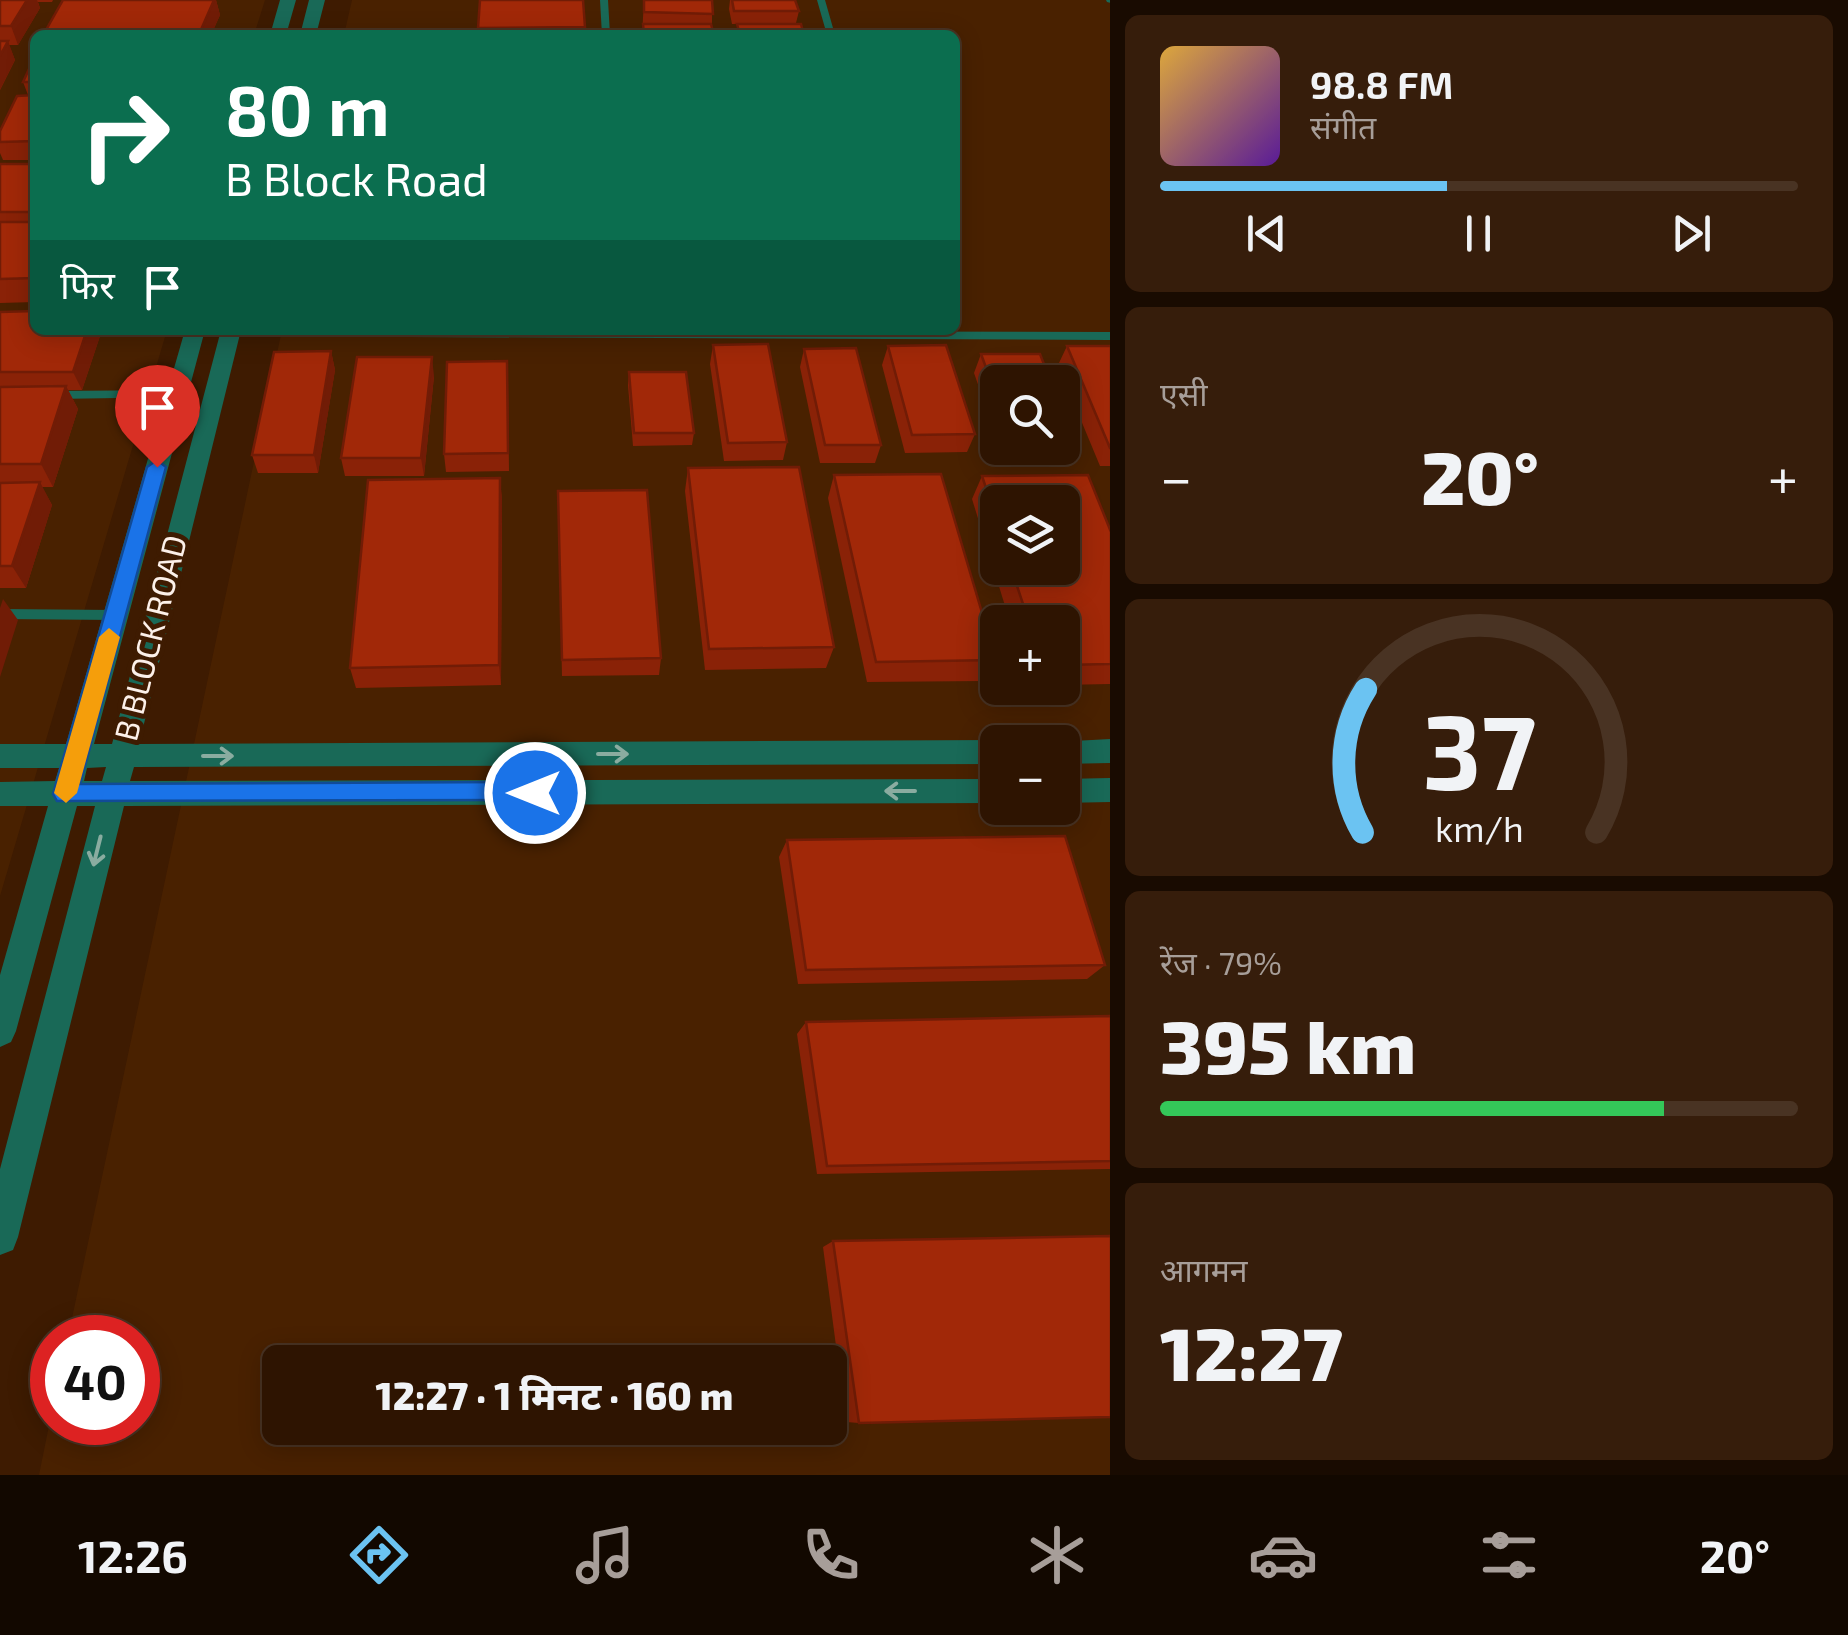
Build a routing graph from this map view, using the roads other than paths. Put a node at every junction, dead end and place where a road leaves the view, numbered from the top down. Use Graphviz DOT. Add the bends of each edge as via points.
graph roads {
  1 [pos="288,0"];
  2 [pos="317,0"];
  3 [pos="604,0"];
  4 [pos="822,0"];
  5 [pos="279,30"];
  6 [pos="309,30"];
  7 [pos="606,30"];
  8 [pos="830,30"];
  9 [pos="960,333"];
  10 [pos="194,335"];
  11 [pos="229,335"];
  12 [pos="1110,336"];
  13 [pos="178,394"];
  14 [pos="38,395"];
  15 [pos="0,614"];
  16 [pos="116,614"];
  17 [pos="980,752"];
  18 [pos="1080,752"];
  19 [pos="1110,752"];
  20 [pos="0,756"];
  21 [pos="76,756"];
  22 [pos="121,757"];
  23 [pos="1110,790"];
  24 [pos="980,791"];
  25 [pos="1080,791"];
  26 [pos="0,794"];
  27 [pos="65,794"];
  28 [pos="111,794"];
  29 [pos="0,1032"];
  30 [pos="0,1237"];
  1 -- 5 [label="street"];
  2 -- 6 [label="street"];
  3 -- 7 [label="lane"];
  4 -- 8 [label="lane"];
  9 -- 12 [label="lane"];
  10 -- 13 [label="street, B BLOCK ROAD"];
  11 -- 22 [label="street, B BLOCK ROAD"];
  13 -- 14 [label="lane"];
  13 -- 16 [label="street, B BLOCK ROAD"];
  15 -- 16 [label="lane"];
  16 -- 21 [label="street, B BLOCK ROAD"];
  22 -- 17 [label="street, one-way"];
  18 -- 19 [label="street"];
  20 -- 21 [label="street"];
  21 -- 22 [label="street"];
  21 -- 27 [label="street, B BLOCK ROAD"];
  22 -- 28 [label="street, B BLOCK ROAD"];
  23 -- 25 [label="street"];
  24 -- 28 [label="street, one-way"];
  26 -- 27 [label="street"];
  27 -- 28 [label="street"];
  27 -- 29 [label="street, B BLOCK ROAD"];
  28 -- 30 [label="street, B BLOCK ROAD, one-way"];
}
